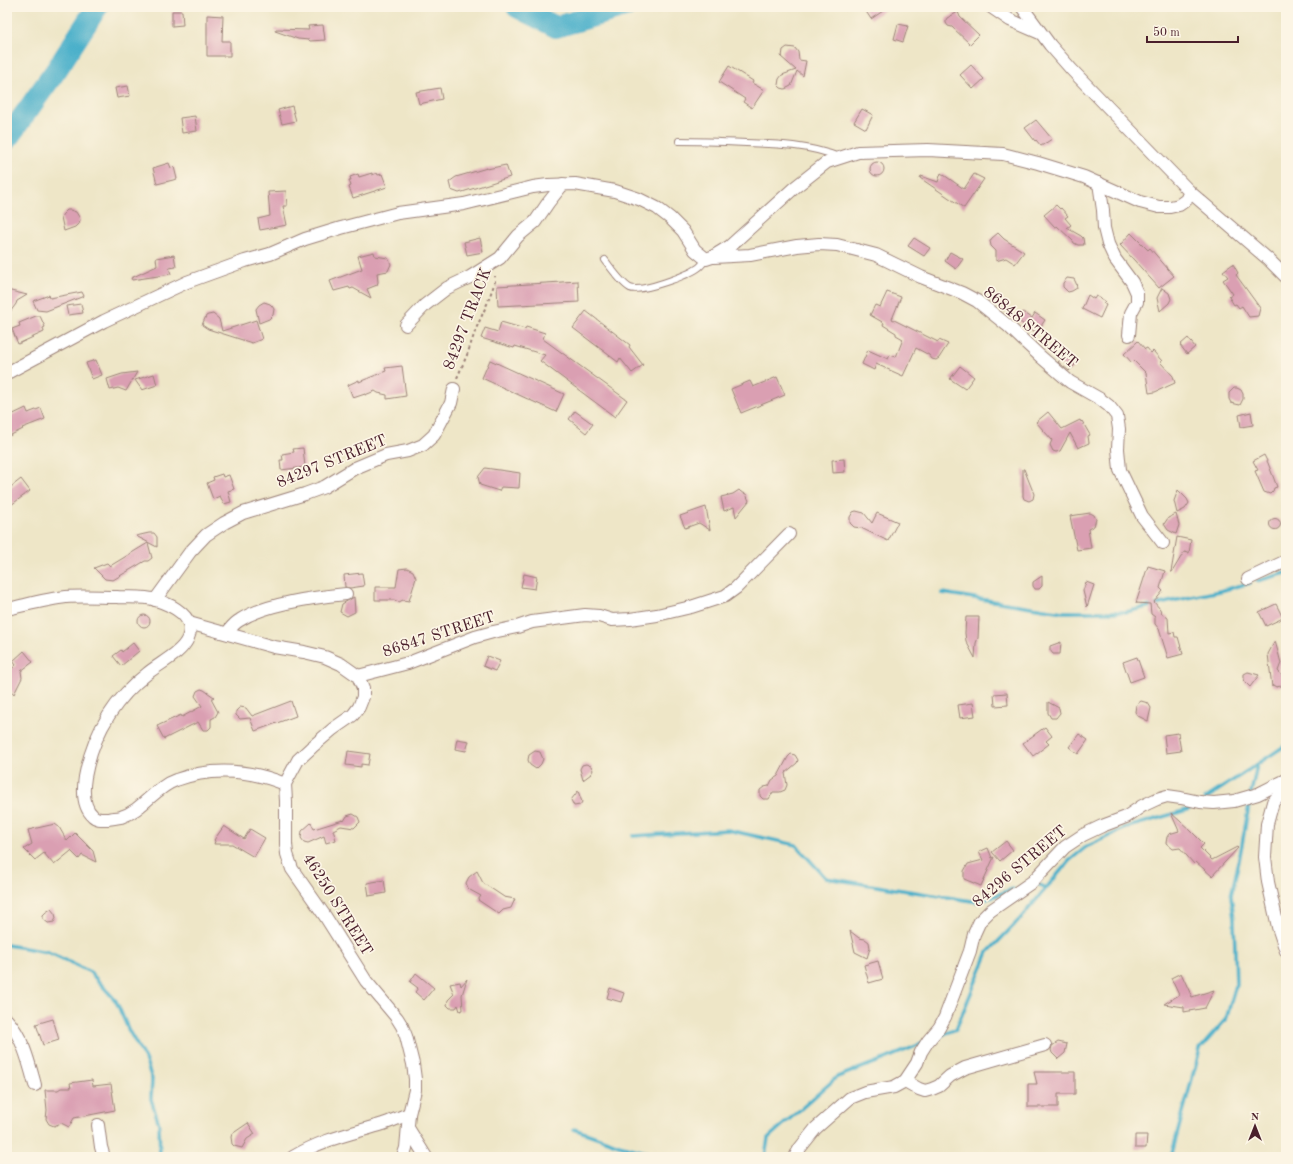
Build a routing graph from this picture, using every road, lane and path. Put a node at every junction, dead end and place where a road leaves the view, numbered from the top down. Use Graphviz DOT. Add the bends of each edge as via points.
graph roads {
  1 [pos="990,7"];
  2 [pos="1022,7"];
  3 [pos="1041,34"];
  4 [pos="679,141"];
  5 [pos="839,157"];
  6 [pos="1098,183"];
  7 [pos="563,184"];
  8 [pos="1190,192"];
  9 [pos="709,258"];
  10 [pos="605,260"];
  11 [pos="496,272"];
  12 [pos="1286,277"];
  13 [pos="406,325"];
  14 [pos="1128,335"];
  15 [pos="7,373"];
  16 [pos="454,389"];
  17 [pos="789,534"];
  18 [pos="1163,543"];
  19 [pos="1286,561"];
  20 [pos="1248,579"];
  21 [pos="346,594"];
  22 [pos="155,600"];
  23 [pos="7,609"];
  24 [pos="189,623"];
  25 [pos="227,633"];
  26 [pos="358,676"];
  27 [pos="1286,780"];
  28 [pos="285,784"];
  29 [pos="1286,787"];
  30 [pos="1286,951"];
  31 [pos="7,1020"];
  32 [pos="1045,1045"];
  33 [pos="905,1081"];
  34 [pos="35,1085"];
  35 [pos="409,1114"];
  36 [pos="98,1125"];
  37 [pos="408,1128"];
  38 [pos="104,1157"];
  39 [pos="293,1157"];
  40 [pos="403,1157"];
  41 [pos="426,1157"];
  42 [pos="795,1157"];
  1 -- 3 [label="street" via="1010,20"];
  2 -- 3 [label="street"];
  3 -- 8 [label="street" via="1072,70"];
  4 -- 5 [label="lane" via="803,146 823,150"];
  5 -- 6 [label="street" via="858,152 898,150 1003,154"];
  5 -- 9 [label="street" via="827,162 730,246"];
  6 -- 8 [label="street" via="1140,202 1158,207 1179,205 1186,200"];
  6 -- 14 [label="street" via="1108,244 1137,293"];
  7 -- 9 [label="street" via="616,191 657,208 683,232 695,250"];
  7 -- 13 [label="street" via="535,222 518,236 500,258 447,288 425,305"];
  7 -- 15 [label="street" via="533,187 464,204 398,213 305,239 270,254 187,282 104,321"];
  8 -- 12 [label="street"];
  9 -- 10 [label="lane" via="690,273 638,289 625,284"];
  9 -- 18 [label="street, 86848 STREET" via="750,255 797,246 837,245 876,255 977,301 1065,378 1109,406 1116,416 1119,429 1120,470 1142,516"];
  11 -- 16 [label="path, 84297 TRACK" via="495,282"];
  16 -- 22 [label="street, 84297 STREET" via="434,435 423,445 386,455 355,468 324,487 243,513 224,523 206,535 190,552"];
  17 -- 26 [label="street, 86847 STREET" via="725,596 677,610 630,619 612,620 585,615 532,622 475,637 408,663"];
  19 -- 20 [label="street"];
  21 -- 25 [label="street" via="268,608 241,619 233,624"];
  22 -- 23 [label="street" via="65,598"];
  22 -- 24 [label="street" via="178,610"];
  24 -- 25 [label="street"];
  24 -- 28 [label="street" via="188,640 181,649 136,684 104,721 88,764 85,782 87,810 94,817 101,819 120,818 133,812 164,786 175,780 200,774 251,774"];
  25 -- 26 [label="street" via="274,647 325,657 342,664"];
  26 -- 28 [label="street" via="363,688 359,707 353,715 298,760"];
  27 -- 33 [label="street, 84296 STREET" via="1258,794 1234,801 1214,803 1162,797 1126,817 1083,835 1065,847 1032,882 980,921 945,1017"];
  28 -- 35 [label="street, 46250 STREET" via="286,844 292,869 366,981 402,1026 406,1036 415,1079"];
  29 -- 30 [label="street" via="1273,802 1267,824 1265,857 1278,927"];
  31 -- 34 [label="street" via="24,1049"];
  32 -- 33 [label="street" via="965,1068 939,1086 925,1091"];
  33 -- 42 [label="street" via="894,1087 865,1092 850,1098 816,1128"];
  35 -- 37 [label="street, 46250 STREET"];
  35 -- 39 [label="street" via="325,1140"];
  36 -- 38 [label="street"];
  37 -- 40 [label="street, 46250 STREET"];
  37 -- 41 [label="street"];
}
